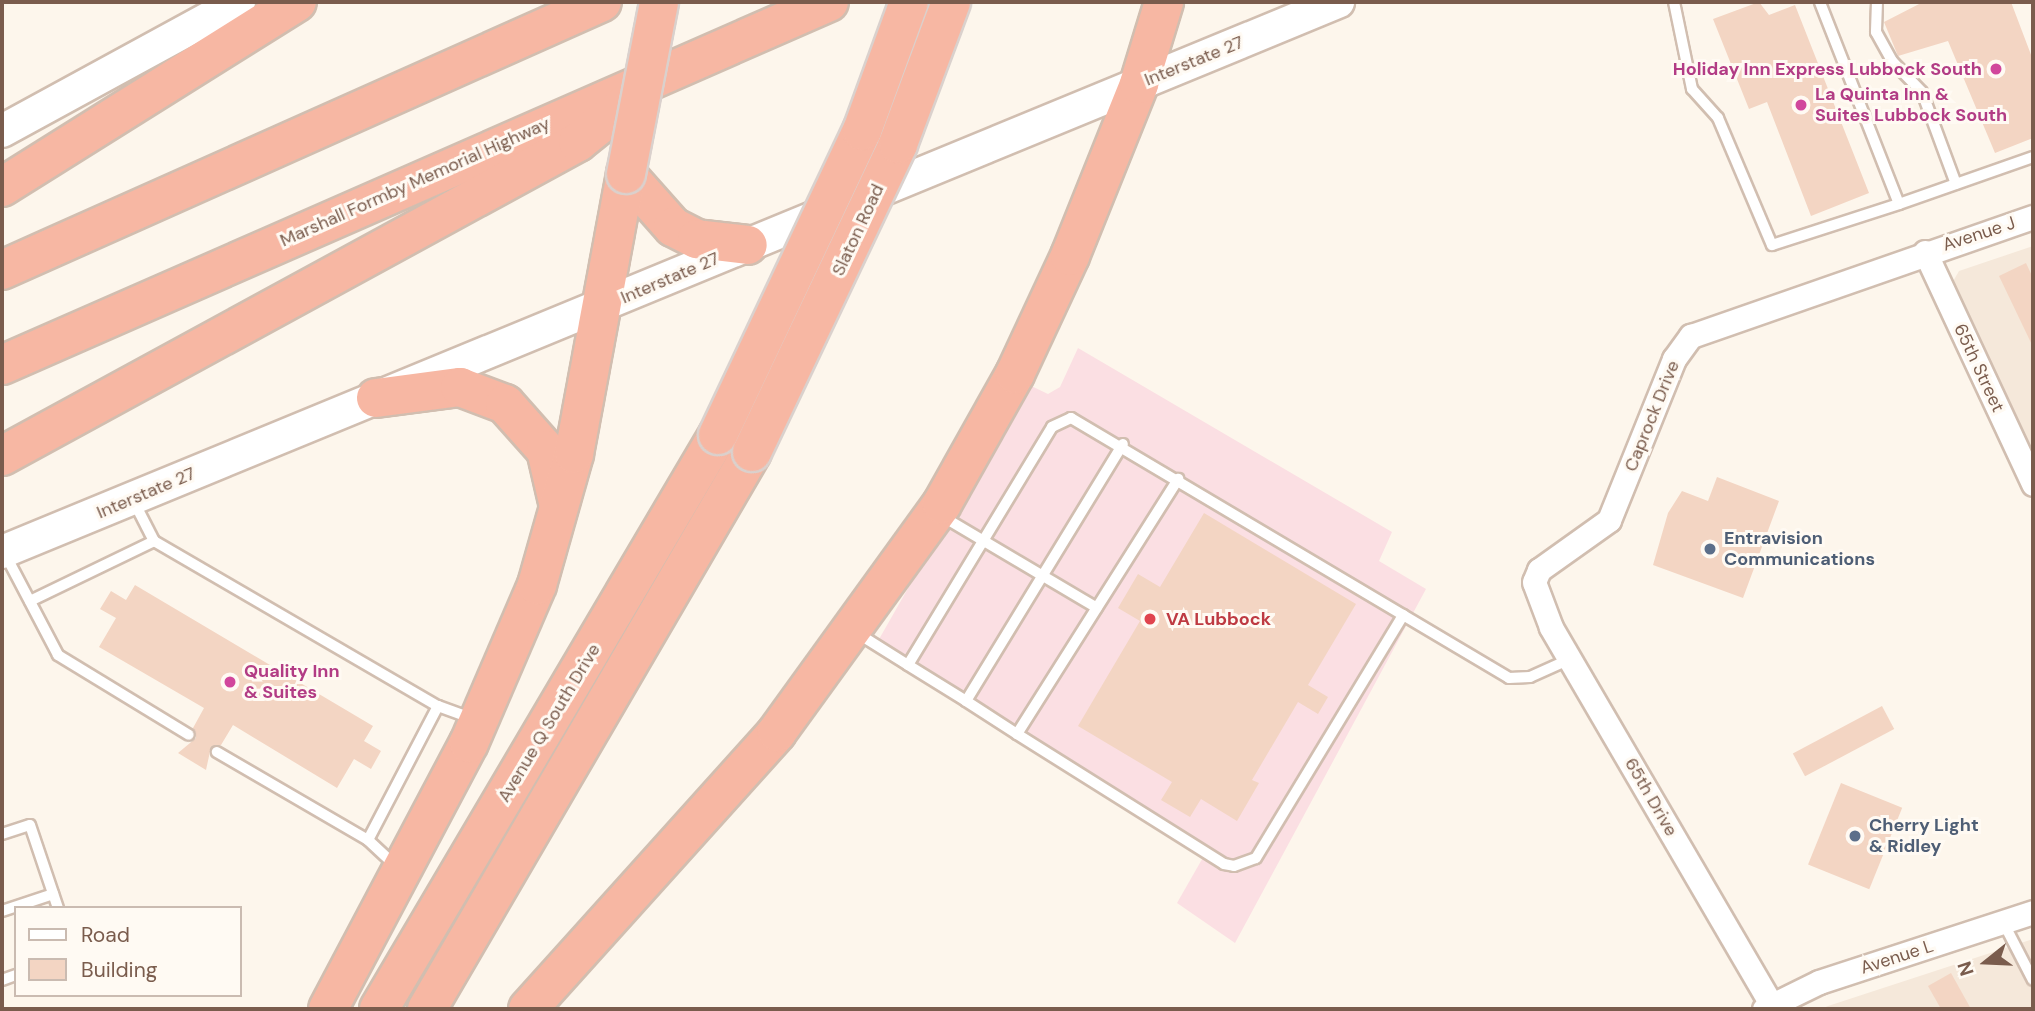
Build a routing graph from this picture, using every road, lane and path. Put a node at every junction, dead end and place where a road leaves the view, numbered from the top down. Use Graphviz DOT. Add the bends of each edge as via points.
graph roads {
  1 [pos="297,2"];
  2 [pos="602,2"];
  3 [pos="659,2"];
  4 [pos="829,2"];
  5 [pos="909,2"];
  6 [pos="951,2"];
  7 [pos="1338,2"];
  8 [pos="1674,2"];
  9 [pos="1820,2"];
  10 [pos="1877,2"];
  11 [pos="225,5"];
  12 [pos="1161,14"];
  13 [pos="665,73"];
  14 [pos="1139,84"];
  15 [pos="2,131"];
  16 [pos="2033,158"];
  17 [pos="626,174"];
  18 [pos="1956,184"];
  19 [pos="2,187"];
  20 [pos="1899,204"];
  21 [pos="2033,216"];
  22 [pos="748,245"];
  23 [pos="1925,253"];
  24 [pos="2,270"];
  25 [pos="598,307"];
  26 [pos="2,365"];
  27 [pos="376,398"];
  28 [pos="718,435"];
  29 [pos="1123,444"];
  30 [pos="2,456"];
  31 [pos="1178,479"];
  32 [pos="2033,484"];
  33 [pos="133,499"];
  34 [pos="558,512"];
  35 [pos="936,512"];
  36 [pos="984,540"];
  37 [pos="154,541"];
  38 [pos="3,552"];
  39 [pos="1045,576"];
  40 [pos="1534,582"];
  41 [pos="30,601"];
  42 [pos="1097,608"];
  43 [pos="1403,615"];
  44 [pos="855,632"];
  45 [pos="1570,659"];
  46 [pos="908,665"];
  47 [pos="966,701"];
  48 [pos="438,706"];
  49 [pos="480,721"];
  50 [pos="1017,734"];
  51 [pos="189,735"];
  52 [pos="217,752"];
  53 [pos="2,834"];
  54 [pos="368,840"];
  55 [pos="401,871"];
  56 [pos="53,894"];
  57 [pos="17,906"];
  58 [pos="57,906"];
  59 [pos="2033,912"];
  60 [pos="2003,922"];
  61 [pos="2033,980"];
  62 [pos="1770,1008"];
  63 [pos="328,1009"];
  64 [pos="379,1009"];
  65 [pos="426,1009"];
  66 [pos="528,1009"];
  1 -- 19 [label="highway"];
  2 -- 24 [label="highway"];
  3 -- 17 [label="highway, bridge"];
  4 -- 13 [label="highway, Marshall Formby Memorial Highway"];
  5 -- 28 [label="highway, Slaton Road, bridge" via="862,131"];
  6 -- 65 [label="highway, Slaton Road, bridge" via="898,144 752,452"];
  7 -- 14 [label="main road, Interstate 27"];
  8 -- 20 [label="lane" via="1692,89 1718,118 1772,245"];
  9 -- 20 [label="lane"];
  10 -- 18 [label="lane" via="1876,32 1892,61 1922,92"];
  11 -- 15 [label="main road"];
  12 -- 14 [label="highway"];
  13 -- 26 [label="highway, Marshall Formby Memorial Highway"];
  13 -- 30 [label="highway" via="578,142"];
  14 -- 22 [label="main road, Interstate 27"];
  14 -- 35 [label="highway" via="1020,362"];
  16 -- 18 [label="lane"];
  17 -- 22 [label="highway" via="673,227 697,239"];
  17 -- 25 [label="highway"];
  18 -- 20 [label="lane"];
  21 -- 23 [label="street, Avenue J"];
  22 -- 25 [label="main road, Interstate 27"];
  23 -- 32 [label="street, 65th Street"];
  23 -- 40 [label="street, Caprock Drive" via="1691,336 1674,359 1609,520 1539,570"];
  25 -- 27 [label="main road, Interstate 27"];
  25 -- 34 [label="highway"];
  27 -- 33 [label="main road, Interstate 27"];
  27 -- 34 [label="highway" via="449,387 505,404 546,450"];
  28 -- 64 [label="highway, Avenue Q South Drive"];
  29 -- 31 [label="lane"];
  29 -- 36 [label="lane" via="1081,418 1052,427"];
  29 -- 39 [label="lane"];
  31 -- 42 [label="lane"];
  31 -- 43 [label="lane"];
  33 -- 37 [label="lane"];
  33 -- 38 [label="main road, Interstate 27"];
  34 -- 49 [label="highway" via="516,642"];
  35 -- 36 [label="lane"];
  35 -- 44 [label="highway"];
  36 -- 39 [label="lane"];
  36 -- 46 [label="lane"];
  37 -- 41 [label="lane"];
  37 -- 48 [label="lane"];
  38 -- 41 [label="lane"];
  39 -- 42 [label="lane"];
  39 -- 47 [label="lane"];
  40 -- 45 [label="street, 65th Drive"];
  41 -- 51 [label="lane" via="58,655"];
  42 -- 50 [label="lane"];
  43 -- 45 [label="lane" via="1509,678 1530,677"];
  43 -- 50 [label="lane" via="1256,858 1246,863 1224,864"];
  44 -- 46 [label="lane"];
  44 -- 66 [label="highway" via="777,732"];
  45 -- 62 [label="street, 65th Drive"];
  46 -- 47 [label="lane"];
  47 -- 50 [label="lane"];
  48 -- 49 [label="lane"];
  48 -- 54 [label="lane"];
  49 -- 55 [label="highway"];
  52 -- 54 [label="lane"];
  53 -- 56 [label="lane" via="30,825"];
  54 -- 55 [label="lane"];
  55 -- 63 [label="highway"];
  56 -- 57 [label="lane"];
  56 -- 58 [label="lane"];
  59 -- 60 [label="street, Avenue L"];
  60 -- 61 [label="lane"];
  60 -- 62 [label="street, Avenue L" via="1819,982"];
}
